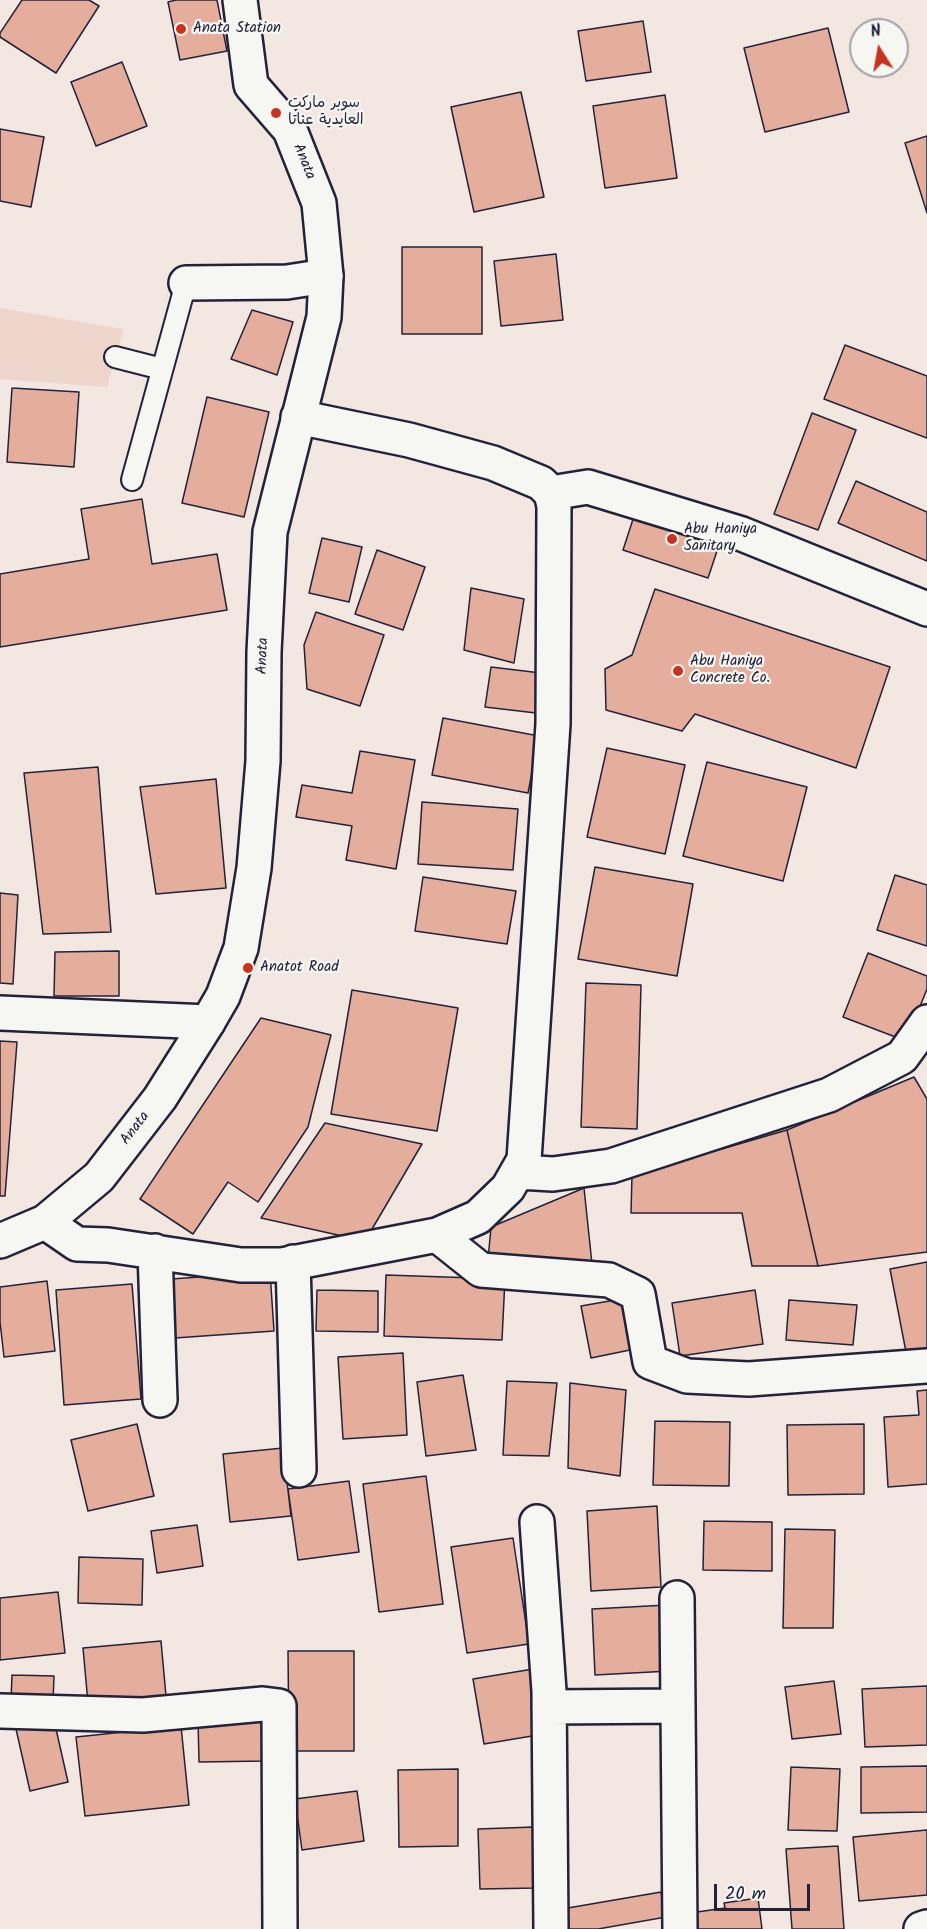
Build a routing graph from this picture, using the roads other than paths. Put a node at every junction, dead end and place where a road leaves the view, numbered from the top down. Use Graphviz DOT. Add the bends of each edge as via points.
graph roads {
  1 [pos="240,0"];
  2 [pos="326,276"];
  3 [pos="186,283"];
  4 [pos="116,357"];
  5 [pos="162,369"];
  6 [pos="298,417"];
  7 [pos="132,480"];
  8 [pos="551,493"];
  9 [pos="927,609"];
  10 [pos="0,1013"];
  11 [pos="208,1022"];
  12 [pos="927,1022"];
  13 [pos="518,1172"];
  14 [pos="45,1222"];
  15 [pos="436,1235"];
  16 [pos="0,1241"];
  17 [pos="154,1251"];
  18 [pos="293,1263"];
  19 [pos="927,1366"];
  20 [pos="160,1400"];
  21 [pos="299,1470"];
  22 [pos="537,1522"];
  23 [pos="677,1598"];
  24 [pos="678,1706"];
  25 [pos="549,1707"];
  26 [pos="0,1711"];
  27 [pos="927,1927"];
  28 [pos="280,1929"];
  29 [pos="551,1929"];
  30 [pos="680,1929"];
  31 [pos="921,1929"];
  1 -- 2 [label="street, Anata" via="251,85 290,130 319,203"];
  2 -- 3 [label="street" via="287,282"];
  2 -- 6 [label="street, Anata" via="324,317"];
  3 -- 5 [label="lane"];
  4 -- 5 [label="lane"];
  5 -- 7 [label="lane"];
  6 -- 8 [label="street" via="409,440 493,463 541,483"];
  6 -- 11 [label="street, Anata" via="270,532 263,761 254,868 241,948 224,996"];
  8 -- 9 [label="street" via="588,487 742,534"];
  8 -- 13 [label="street" via="553,724 524,1160"];
  10 -- 11 [label="street"];
  11 -- 14 [label="street, Anata" via="160,1098 99,1177"];
  12 -- 13 [label="street" via="902,1057 830,1095 611,1166 553,1174"];
  13 -- 15 [label="street" via="508,1188 478,1217"];
  14 -- 16 [label="street, Anata"];
  14 -- 17 [label="street" via="77,1244"];
  15 -- 18 [label="street"];
  15 -- 19 [label="street" via="481,1270 609,1280 638,1294 650,1362 687,1376 749,1379"];
  17 -- 18 [label="street" via="242,1265"];
  17 -- 20 [label="street"];
  18 -- 21 [label="street"];
  22 -- 25 [label="street"];
  23 -- 24 [label="street"];
  24 -- 25 [label="street"];
  24 -- 30 [label="street"];
  25 -- 29 [label="street"];
  26 -- 28 [label="street" via="143,1715 263,1704 279,1706"];
  27 -- 31 [label="street"];
}
